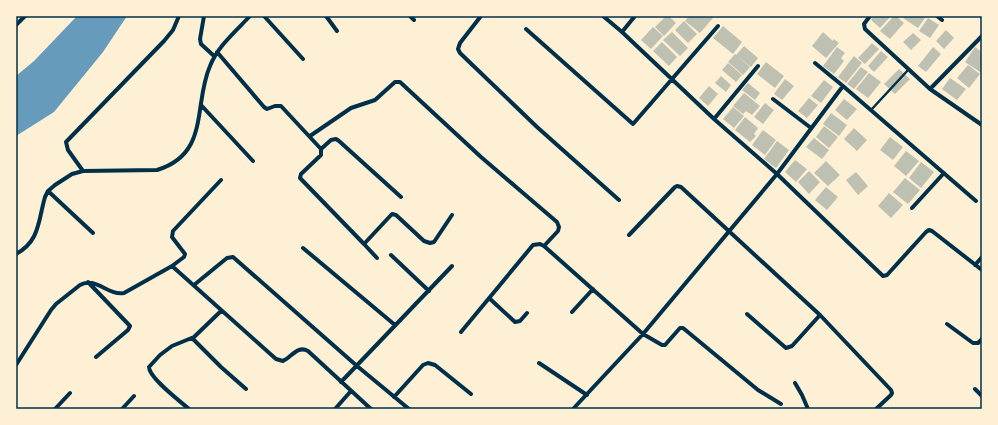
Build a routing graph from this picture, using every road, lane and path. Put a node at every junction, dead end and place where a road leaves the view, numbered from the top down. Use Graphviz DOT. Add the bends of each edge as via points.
graph roads {
  1 [pos="25,16"];
  2 [pos="179,16"];
  3 [pos="204,16"];
  4 [pos="250,16"];
  5 [pos="264,16"];
  6 [pos="326,16"];
  7 [pos="410,16"];
  8 [pos="481,16"];
  9 [pos="602,16"];
  10 [pos="635,16"];
  11 [pos="870,16"];
  12 [pos="937,16"];
  13 [pos="414,20"];
  14 [pos="942,20"];
  15 [pos="16,25"];
  16 [pos="718,26"];
  17 [pos="526,29"];
  18 [pos="337,31"];
  19 [pos="622,32"];
  20 [pos="982,36"];
  21 [pos="215,54"];
  22 [pos="303,59"];
  23 [pos="815,63"];
  24 [pos="758,66"];
  25 [pos="909,69"];
  26 [pos="672,79"];
  27 [pos="843,86"];
  28 [pos="930,88"];
  29 [pos="774,99"];
  30 [pos="201,105"];
  31 [pos="871,110"];
  32 [pos="714,118"];
  33 [pos="982,125"];
  34 [pos="811,128"];
  35 [pos="310,136"];
  36 [pos="321,149"];
  37 [pos="253,161"];
  38 [pos="83,171"];
  39 [pos="944,173"];
  40 [pos="777,174"];
  41 [pos="222,180"];
  42 [pos="48,191"];
  43 [pos="402,197"];
  44 [pos="619,200"];
  45 [pos="976,201"];
  46 [pos="912,208"];
  47 [pos="452,216"];
  48 [pos="729,231"];
  49 [pos="93,233"];
  50 [pos="629,235"];
  51 [pos="364,244"];
  52 [pos="544,246"];
  53 [pos="303,248"];
  54 [pos="16,254"];
  55 [pos="390,255"];
  56 [pos="982,257"];
  57 [pos="377,258"];
  58 [pos="976,265"];
  59 [pos="172,266"];
  60 [pos="452,266"];
  61 [pos="982,270"];
  62 [pos="88,282"];
  63 [pos="194,285"];
  64 [pos="593,289"];
  65 [pos="429,291"];
  66 [pos="489,298"];
  67 [pos="222,311"];
  68 [pos="572,312"];
  69 [pos="527,313"];
  70 [pos="747,314"];
  71 [pos="820,315"];
  72 [pos="947,324"];
  73 [pos="395,325"];
  74 [pos="461,332"];
  75 [pos="643,334"];
  76 [pos="192,338"];
  77 [pos="982,339"];
  78 [pos="96,358"];
  79 [pos="539,363"];
  80 [pos="16,365"];
  81 [pos="357,366"];
  82 [pos="341,382"];
  83 [pos="795,383"];
  84 [pos="246,389"];
  85 [pos="975,389"];
  86 [pos="351,391"];
  87 [pos="70,393"];
  88 [pos="471,394"];
  89 [pos="587,395"];
  90 [pos="134,396"];
  91 [pos="982,396"];
  92 [pos="394,397"];
  93 [pos="781,404"];
  94 [pos="55,409"];
  95 [pos="122,409"];
  96 [pos="189,409"];
  97 [pos="335,409"];
  98 [pos="371,409"];
  99 [pos="409,409"];
  100 [pos="573,409"];
  101 [pos="808,409"];
  102 [pos="876,409"];
  1 -- 15 [label="street"];
  2 -- 38 [label="street" via="173,30 164,41 66,142 68,150"];
  3 -- 21 [label="street" via="201,44"];
  4 -- 21 [label="street"];
  5 -- 22 [label="street"];
  6 -- 18 [label="street"];
  7 -- 13 [label="street"];
  8 -- 44 [label="street" via="460,43 460,53 537,128"];
  9 -- 19 [label="street"];
  10 -- 19 [label="street"];
  11 -- 25 [label="street" via="864,24 865,29"];
  12 -- 14 [label="street"];
  16 -- 26 [label="street"];
  17 -- 26 [label="street" via="632,124"];
  19 -- 26 [label="street"];
  20 -- 28 [label="street"];
  21 -- 30 [label="street" via="206,76"];
  21 -- 35 [label="street" via="264,107 267,109 281,106"];
  23 -- 27 [label="street"];
  24 -- 32 [label="street"];
  25 -- 28 [label="street"];
  25 -- 31 [label="lane"];
  26 -- 32 [label="street"];
  27 -- 31 [label="street"];
  27 -- 34 [label="street"];
  28 -- 33 [label="street"];
  29 -- 34 [label="street"];
  30 -- 37 [label="street"];
  30 -- 38 [label="street" via="198,128 192,143 186,153 168,167 157,170"];
  31 -- 39 [label="street"];
  32 -- 40 [label="street"];
  34 -- 40 [label="street"];
  35 -- 36 [label="street"];
  35 -- 52 [label="street" via="351,108 375,100 395,82 400,82 481,157 558,222 558,231"];
  36 -- 43 [label="street" via="336,139"];
  36 -- 51 [label="street" via="321,155 300,178"];
  38 -- 42 [label="street" via="64,179"];
  39 -- 45 [label="street"];
  39 -- 46 [label="street"];
  40 -- 48 [label="street"];
  40 -- 58 [label="street" via="883,276 887,275 929,230"];
  41 -- 59 [label="street" via="173,230 172,237 185,254"];
  42 -- 49 [label="street"];
  42 -- 54 [label="street" via="33,240"];
  47 -- 51 [label="street" via="434,242 430,243 424,241 392,214"];
  48 -- 50 [label="street" via="677,186"];
  48 -- 71 [label="street"];
  48 -- 75 [label="street"];
  51 -- 57 [label="street"];
  52 -- 64 [label="street"];
  52 -- 66 [label="street" via="533,245"];
  53 -- 73 [label="street"];
  55 -- 65 [label="street"];
  56 -- 58 [label="street"];
  58 -- 61 [label="street"];
  59 -- 62 [label="street" via="124,293 116,293"];
  59 -- 63 [label="street"];
  60 -- 65 [label="street"];
  62 -- 78 [label="street" via="130,326"];
  62 -- 80 [label="street" via="80,285 56,304"];
  63 -- 67 [label="street"];
  63 -- 81 [label="street" via="227,258 233,257"];
  64 -- 68 [label="street"];
  64 -- 75 [label="street"];
  65 -- 73 [label="street"];
  66 -- 69 [label="street" via="515,322 520,321"];
  66 -- 74 [label="street"];
  67 -- 76 [label="street"];
  67 -- 82 [label="street" via="278,360 283,361 296,350 304,349"];
  70 -- 71 [label="street" via="786,348 792,346"];
  71 -- 102 [label="street" via="891,390 891,395"];
  72 -- 77 [label="street" via="973,342 978,343"];
  73 -- 81 [label="street"];
  75 -- 89 [label="street"];
  75 -- 93 [label="street" via="665,346 680,328 683,328 758,390"];
  76 -- 84 [label="street"];
  76 -- 96 [label="street" via="166,350 149,369 157,381"];
  79 -- 89 [label="street"];
  81 -- 82 [label="street"];
  81 -- 92 [label="street"];
  82 -- 86 [label="street"];
  83 -- 101 [label="street"];
  85 -- 91 [label="street"];
  86 -- 97 [label="street"];
  86 -- 98 [label="street"];
  87 -- 94 [label="street"];
  88 -- 92 [label="street" via="435,365 428,363 423,365"];
  89 -- 100 [label="street"];
  90 -- 95 [label="street"];
  92 -- 99 [label="street"];
}
